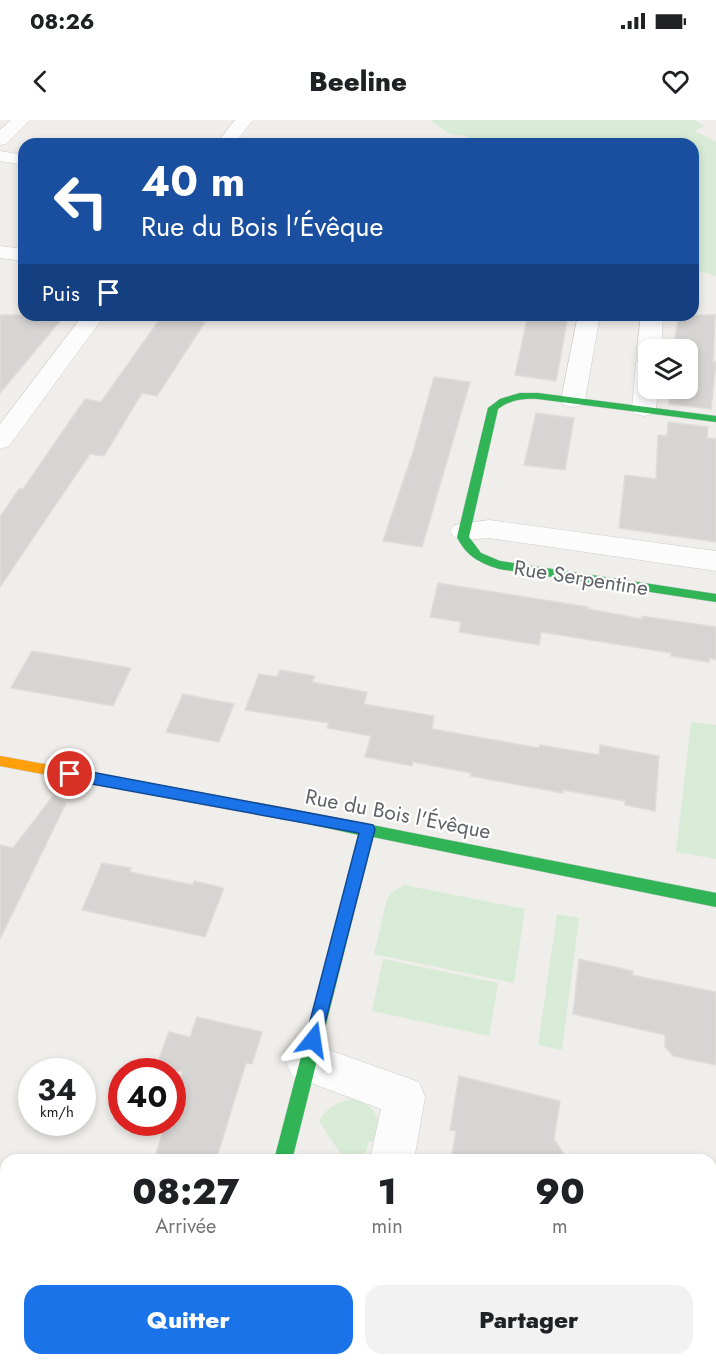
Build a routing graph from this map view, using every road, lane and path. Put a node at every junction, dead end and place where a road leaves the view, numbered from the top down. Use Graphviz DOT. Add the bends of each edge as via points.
graph roads {
  1 [pos="21,120"];
  2 [pos="244,120"];
  3 [pos="230,138"];
  4 [pos="0,140"];
  5 [pos="0,156"];
  6 [pos="18,159"];
  7 [pos="0,252"];
  8 [pos="18,254"];
  9 [pos="90,321"];
  10 [pos="588,321"];
  11 [pos="651,321"];
  12 [pos="650,339"];
  13 [pos="645,399"];
  14 [pos="573,400"];
  15 [pos="644,410"];
  16 [pos="716,419"];
  17 [pos="0,441"];
  18 [pos="464,531"];
  19 [pos="716,561"];
  20 [pos="716,598"];
  21 [pos="0,761"];
  22 [pos="368,829"];
  23 [pos="716,900"];
  24 [pos="307,1062"];
  25 [pos="284,1154"];
  26 [pos="393,1154"];
  1 -- 4 [label="street"];
  2 -- 3 [label="street"];
  5 -- 6 [label="street"];
  7 -- 8 [label="street"];
  9 -- 17 [label="street"];
  10 -- 14 [label="street"];
  11 -- 12 [label="street"];
  13 -- 15 [label="street"];
  14 -- 15 [label="street"];
  14 -- 18 [label="street" via="525,395 501,401 493,408"];
  15 -- 16 [label="street"];
  18 -- 19 [label="street, Rue Serpentine" via="489,529"];
  18 -- 20 [label="street, Rue Serpentine" via="470,551 499,565"];
  21 -- 22 [label="street, Rue du Bois l'Évêque"];
  22 -- 23 [label="street, Rue du Bois l'Évêque"];
  22 -- 24 [label="street"];
  24 -- 25 [label="street"];
  24 -- 26 [label="street" via="404,1097"];
}
